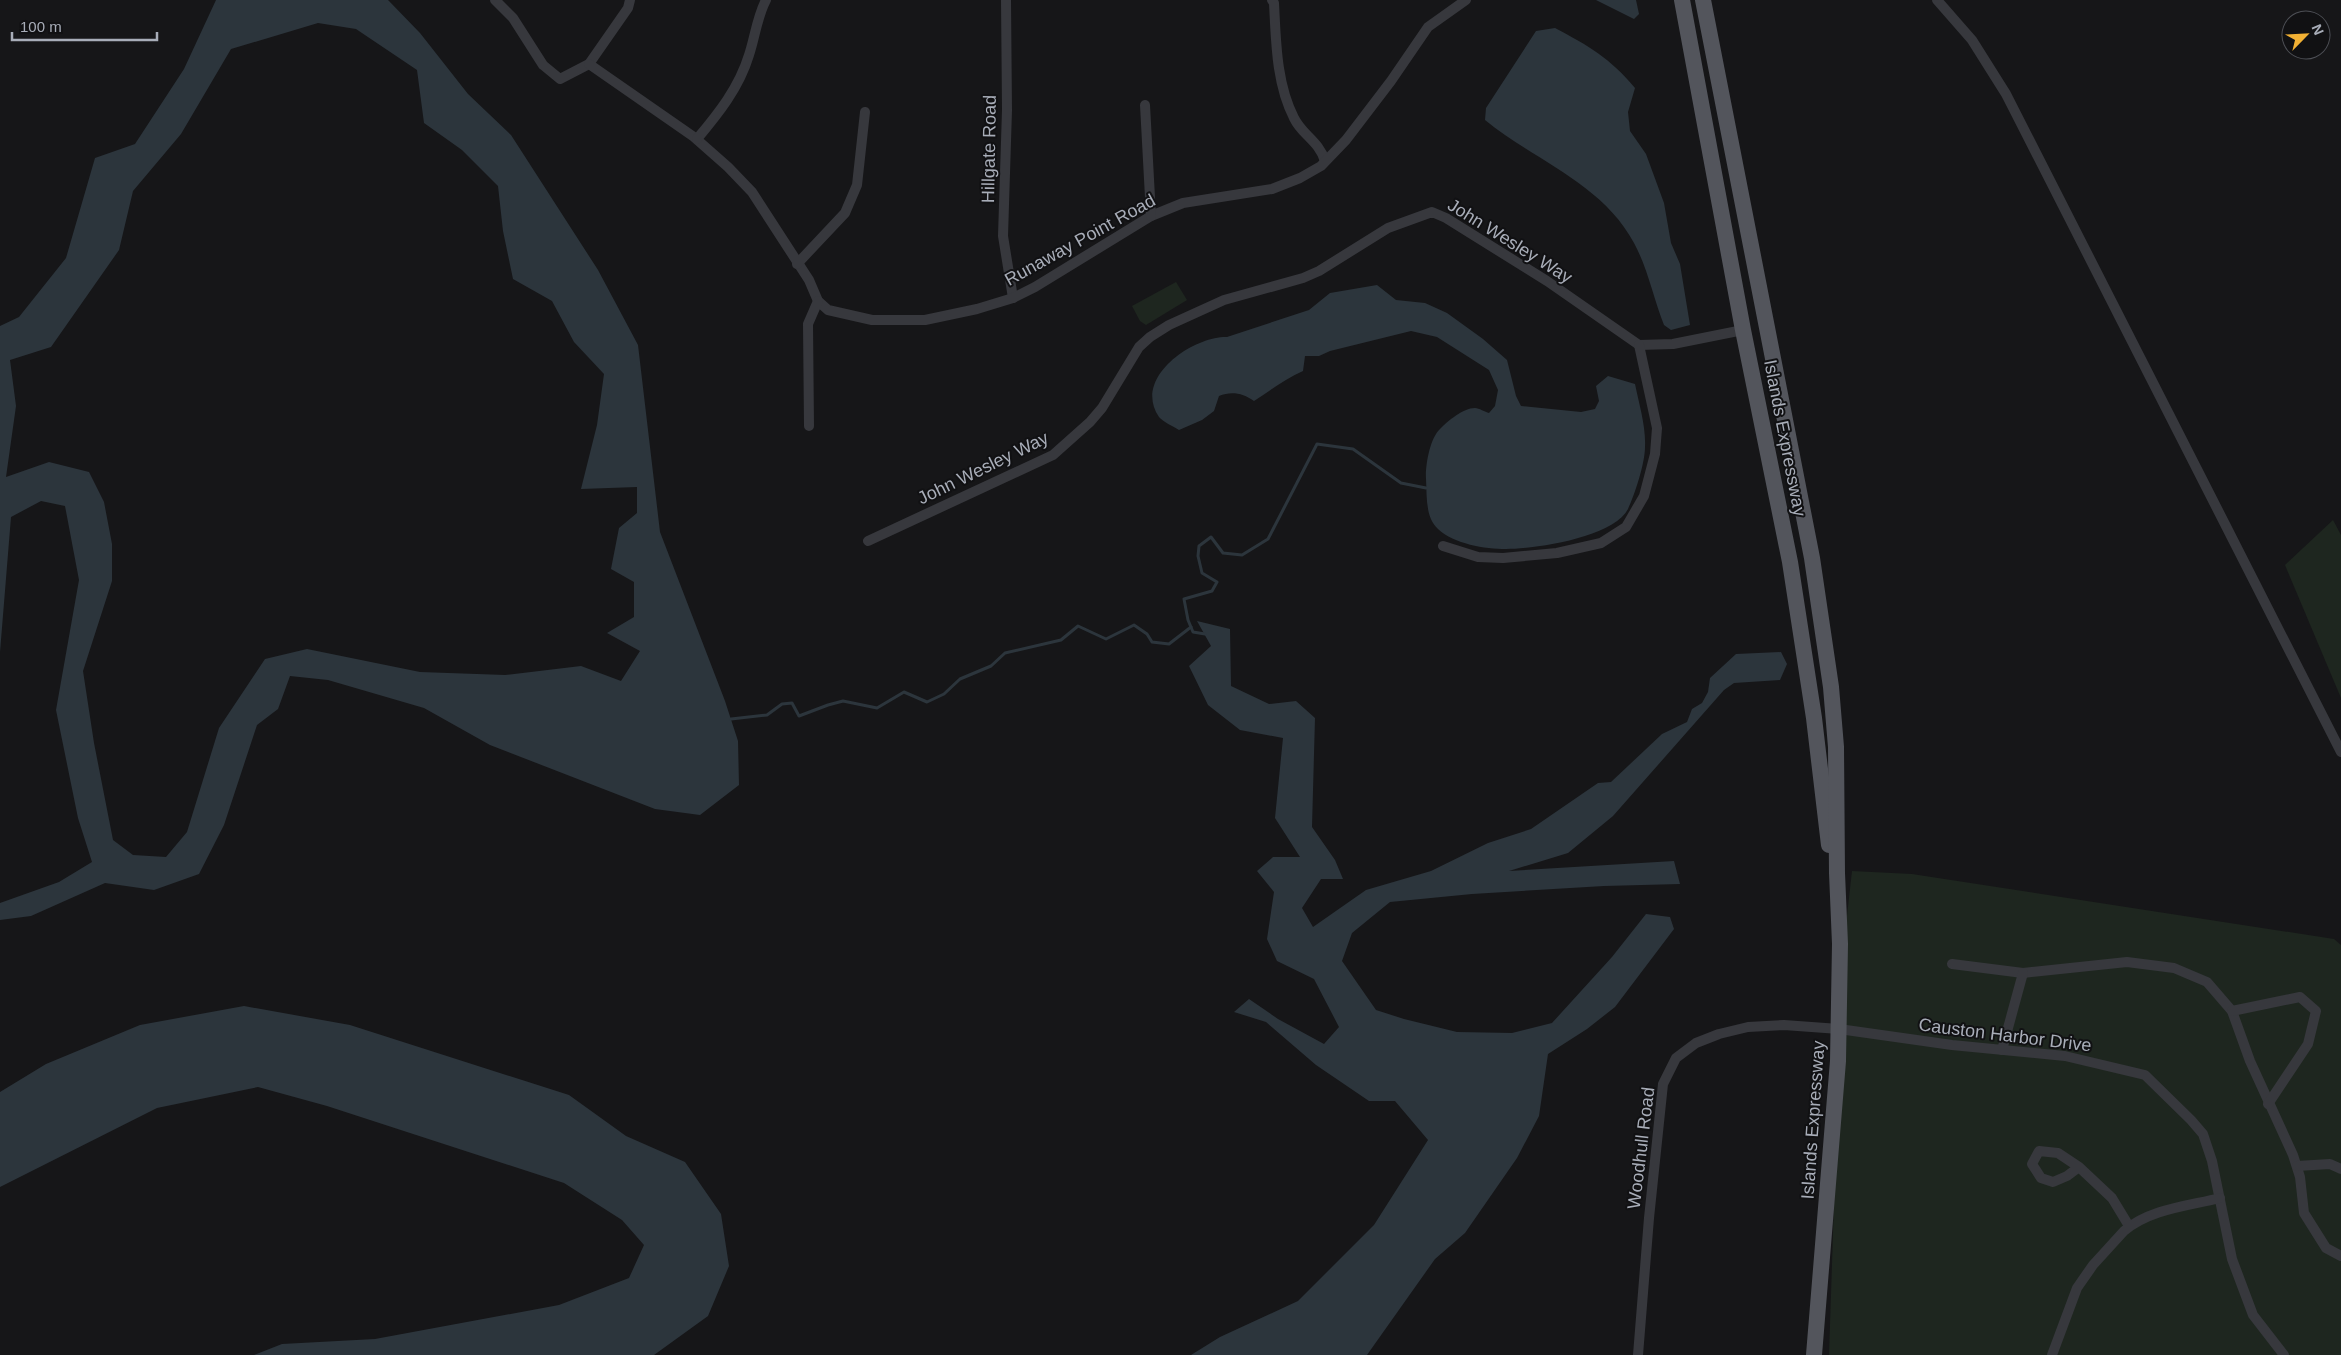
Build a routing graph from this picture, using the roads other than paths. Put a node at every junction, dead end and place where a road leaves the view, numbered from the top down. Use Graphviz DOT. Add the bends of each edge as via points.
graph roads {
  1 [pos="495,0"];
  2 [pos="630,0"];
  3 [pos="766,0"];
  4 [pos="1006,0"];
  5 [pos="1272,0"];
  6 [pos="1466,0"];
  7 [pos="1682,0"];
  8 [pos="1703,0"];
  9 [pos="1937,0"];
  10 [pos="588,64"];
  11 [pos="1145,105"];
  12 [pos="865,112"];
  13 [pos="697,139"];
  14 [pos="1325,161"];
  15 [pos="1151,216"];
  16 [pos="797,264"];
  17 [pos="1013,298"];
  18 [pos="818,301"];
  19 [pos="1743,330"];
  20 [pos="1639,345"];
  21 [pos="809,426"];
  22 [pos="868,541"];
  23 [pos="1443,546"];
  24 [pos="2341,752"];
  25 [pos="1838,886"];
  26 [pos="1952,964"];
  27 [pos="2023,973"];
  28 [pos="2232,1011"];
  29 [pos="1839,1029"];
  30 [pos="2002,1050"];
  31 [pos="2268,1104"];
  32 [pos="2297,1166"];
  33 [pos="2079,1167"];
  34 [pos="2341,1169"];
  35 [pos="2220,1198"];
  36 [pos="2129,1226"];
  37 [pos="2341,1256"];
  38 [pos="1638,1355"];
  39 [pos="1814,1355"];
  40 [pos="2052,1355"];
  41 [pos="2284,1355"];
  1 -- 10 [label="street" via="513,18 543,65 560,79"];
  2 -- 10 [label="street" via="628,8"];
  3 -- 13 [label="street" via="760,10 741,75 724,107"];
  4 -- 17 [label="street, Hillgate Road" via="1003,236"];
  5 -- 14 [label="street" via="1287,104 1295,120 1322,150"];
  6 -- 14 [label="street, Runaway Point Road" via="1428,27 1346,140"];
  7 -- 19 [label="main road, Islands Expressway"];
  8 -- 25 [label="main road, Islands Expressway" via="1812,558 1836,747"];
  9 -- 24 [label="street" via="1972,40 2006,94"];
  10 -- 13 [label="street"];
  11 -- 15 [label="street"];
  12 -- 16 [label="street" via="857,185 845,213"];
  13 -- 16 [label="street" via="752,192"];
  14 -- 15 [label="street, Runaway Point Road" via="1300,178 1272,189 1192,201"];
  15 -- 17 [label="street, Runaway Point Road"];
  16 -- 18 [label="street" via="809,280"];
  17 -- 18 [label="street, Runaway Point Road" via="925,320 872,320 828,310"];
  18 -- 21 [label="street" via="808,324"];
  19 -- 20 [label="street" via="1673,344"];
  19 -- 25 [label="main road, Islands Expressway" via="1791,572 1815,727 1828,842"];
  20 -- 22 [label="street, John Wesley Way" via="1546,281 1432,212 1388,228 1319,271 1224,300 1169,325 1139,347 1102,408 1053,455"];
  20 -- 23 [label="street" via="1657,428 1655,454 1644,496 1626,527 1601,543 1548,554 1478,557"];
  25 -- 29 [label="main road, Islands Expressway"];
  26 -- 27 [label="street"];
  27 -- 28 [label="street" via="2127,962 2174,968 2207,982"];
  27 -- 30 [label="street"];
  28 -- 31 [label="street"];
  28 -- 31 [label="street" via="2300,997 2316,1011 2308,1044"];
  29 -- 30 [label="street, Causton Harbor Drive"];
  29 -- 38 [label="street, Woodhull Road" via="1748,1027 1696,1043 1676,1058 1663,1084"];
  29 -- 39 [label="main road, Islands Expressway"];
  30 -- 35 [label="street, Causton Harbor Drive" via="2065,1056 2145,1075 2203,1134"];
  31 -- 32 [label="street"];
  32 -- 34 [label="street" via="2330,1164"];
  32 -- 37 [label="street" via="2304,1213 2326,1248"];
  33 -- 36 [label="street" via="2112,1198"];
  35 -- 36 [label="street" via="2166,1210"];
  35 -- 41 [label="street, Causton Harbor Drive" via="2232,1259 2253,1315"];
  36 -- 40 [label="street" via="2093,1265 2077,1288"];
}
